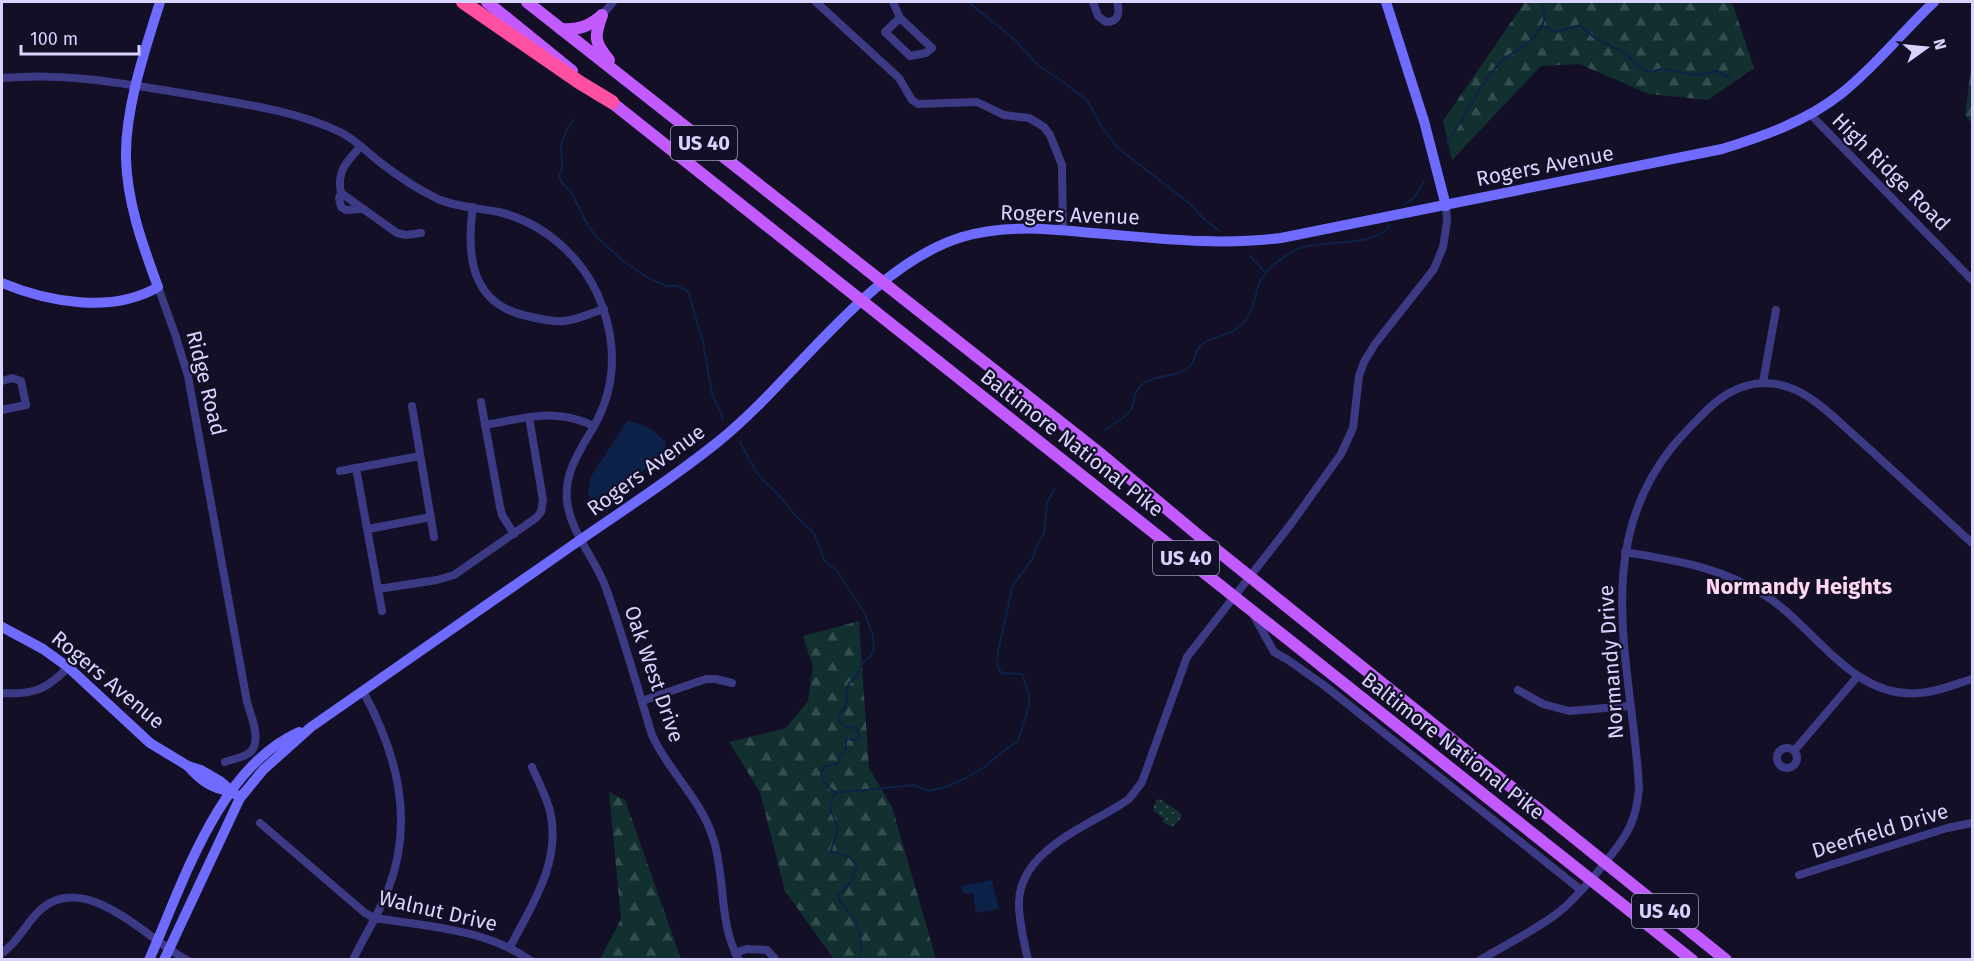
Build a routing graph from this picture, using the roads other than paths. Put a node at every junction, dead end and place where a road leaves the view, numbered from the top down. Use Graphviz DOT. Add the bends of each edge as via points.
graph roads {
  1 [pos="160,2"];
  2 [pos="462,2"];
  3 [pos="487,2"];
  4 [pos="527,2"];
  5 [pos="613,2"];
  6 [pos="816,2"];
  7 [pos="893,2"];
  8 [pos="1093,2"];
  9 [pos="1117,2"];
  10 [pos="1386,2"];
  11 [pos="1934,2"];
  12 [pos="602,15"];
  13 [pos="900,18"];
  14 [pos="561,29"];
  15 [pos="2,78"];
  16 [pos="625,80"];
  17 [pos="137,86"];
  18 [pos="612,102"];
  19 [pos="1810,114"];
  20 [pos="361,146"];
  21 [pos="1446,206"];
  22 [pos="473,207"];
  23 [pos="1063,231"];
  24 [pos="420,233"];
  25 [pos="1972,280"];
  26 [pos="883,282"];
  27 [pos="2,283"];
  28 [pos="158,287"];
  29 [pos="861,301"];
  30 [pos="603,309"];
  31 [pos="1776,310"];
  32 [pos="2,381"];
  33 [pos="1763,382"];
  34 [pos="481,402"];
  35 [pos="412,406"];
  36 [pos="2,410"];
  37 [pos="529,417"];
  38 [pos="485,425"];
  39 [pos="594,426"];
  40 [pos="420,456"];
  41 [pos="356,468"];
  42 [pos="340,471"];
  43 [pos="431,517"];
  44 [pos="368,528"];
  45 [pos="514,534"];
  46 [pos="434,537"];
  47 [pos="580,540"];
  48 [pos="1972,543"];
  49 [pos="1625,552"];
  50 [pos="1250,577"];
  51 [pos="378,590"];
  52 [pos="1233,597"];
  53 [pos="382,611"];
  54 [pos="1252,613"];
  55 [pos="2,627"];
  56 [pos="68,667"];
  57 [pos="1857,677"];
  58 [pos="1972,679"];
  59 [pos="732,683"];
  60 [pos="1518,690"];
  61 [pos="363,691"];
  62 [pos="2,693"];
  63 [pos="642,701"];
  64 [pos="1630,706"];
  65 [pos="1794,751"];
  66 [pos="225,762"];
  67 [pos="532,767"];
  68 [pos="235,794"];
  69 [pos="260,823"];
  70 [pos="1972,823"];
  71 [pos="1604,862"];
  72 [pos="1799,875"];
  73 [pos="1590,879"];
  74 [pos="1581,890"];
  75 [pos="374,918"];
  76 [pos="157,941"];
  77 [pos="510,947"];
  78 [pos="2,953"];
  79 [pos="167,955"];
  80 [pos="737,956"];
  81 [pos="149,960"];
  82 [pos="187,960"];
  83 [pos="353,960"];
  84 [pos="530,960"];
  85 [pos="776,960"];
  86 [pos="1028,960"];
  87 [pos="1480,960"];
  88 [pos="1692,960"];
  89 [pos="1726,960"];
  1 -- 17 [label="main road, Ridge Road"];
  2 -- 18 [label="highway"];
  3 -- 18 [label="main road, Baltimore National Pike / US 40"];
  4 -- 14 [label="main road, Baltimore National Pike / US 40"];
  5 -- 12 [label="street"];
  6 -- 23 [label="street" via="899,78 918,104 977,102 1004,115 1029,118 1044,127 1062,165"];
  7 -- 13 [label="street"];
  8 -- 9 [label="street" via="1098,16 1106,22 1118,16"];
  10 -- 21 [label="main road"];
  11 -- 19 [label="main road, Rogers Avenue" via="1853,83"];
  12 -- 14 [label="main road" via="582,29"];
  12 -- 16 [label="main road" via="598,45"];
  13 -- 13 [label="street" via="916,33 932,48 910,56 885,32"];
  14 -- 16 [label="main road, Baltimore National Pike / US 40"];
  15 -- 17 [label="street, Oak West Drive" via="57,75"];
  16 -- 26 [label="main road, Baltimore National Pike / US 40"];
  17 -- 20 [label="street, Oak West Drive" via="287,112 344,133"];
  17 -- 28 [label="main road, Ridge Road" via="128,133 128,180 139,233"];
  18 -- 29 [label="main road, Baltimore National Pike / US 40"];
  19 -- 21 [label="main road, Rogers Avenue" via="1722,149"];
  19 -- 25 [label="street, High Ridge Road"];
  20 -- 22 [label="street, Oak West Drive" via="417,188 442,201"];
  20 -- 24 [label="street" via="340,173 341,193 397,233"];
  21 -- 23 [label="main road, Rogers Avenue" via="1248,242"];
  21 -- 50 [label="street" via="1443,247 1434,268 1364,362 1353,428 1341,454"];
  22 -- 30 [label="street, Oak West Drive" via="502,213 546,232 584,269"];
  22 -- 30 [label="street" via="470,228 476,277 495,304 555,321 577,319"];
  23 -- 26 [label="main road, Rogers Avenue" via="1017,228 976,233 936,247"];
  26 -- 29 [label="main road, Rogers Avenue"];
  26 -- 50 [label="main road, Baltimore National Pike / US 40"];
  27 -- 28 [label="main road" via="40,296 92,302 143,296"];
  28 -- 66 [label="street, Ridge Road" via="188,376 255,736 251,752"];
  29 -- 47 [label="main road, Rogers Avenue" via="723,439 676,476"];
  29 -- 52 [label="main road, Baltimore National Pike / US 40"];
  30 -- 39 [label="street, Oak West Drive" via="613,358 612,378"];
  31 -- 33 [label="street"];
  32 -- 36 [label="street" via="21,381 26,405"];
  33 -- 48 [label="street" via="1796,390 1825,410"];
  33 -- 49 [label="street, Normandy Drive" via="1746,385 1722,397 1672,447 1644,493"];
  34 -- 38 [label="street"];
  35 -- 40 [label="street"];
  37 -- 38 [label="street"];
  37 -- 39 [label="street" via="568,415"];
  37 -- 45 [label="street" via="543,506 536,518"];
  38 -- 45 [label="street" via="500,507"];
  39 -- 47 [label="street, Oak West Drive" via="569,477 567,500"];
  40 -- 41 [label="street"];
  40 -- 43 [label="street"];
  41 -- 42 [label="street"];
  41 -- 44 [label="street"];
  43 -- 44 [label="street"];
  43 -- 46 [label="street"];
  44 -- 51 [label="street"];
  45 -- 51 [label="street" via="454,575"];
  47 -- 61 [label="main road, Rogers Avenue"];
  47 -- 63 [label="street, Oak West Drive" via="606,589"];
  49 -- 57 [label="street" via="1698,565 1743,583 1787,611"];
  49 -- 64 [label="street, Normandy Drive" via="1621,608"];
  50 -- 52 [label="street"];
  50 -- 71 [label="main road, Baltimore National Pike / US 40"];
  51 -- 53 [label="street"];
  52 -- 54 [label="main road, Baltimore National Pike / US 40"];
  52 -- 86 [label="street" via="1187,657 1136,791 1049,848 1024,877 1018,903"];
  54 -- 73 [label="main road, Baltimore National Pike / US 40"];
  54 -- 74 [label="street" via="1274,652 1325,686"];
  55 -- 56 [label="main road, Rogers Avenue"];
  56 -- 62 [label="street" via="57,679 36,690"];
  56 -- 68 [label="main road, Rogers Avenue" via="150,743 220,780"];
  57 -- 58 [label="street" via="1875,687 1906,694"];
  57 -- 65 [label="street"];
  59 -- 63 [label="street" via="706,680"];
  60 -- 64 [label="street" via="1544,704 1569,711"];
  61 -- 68 [label="main road, Rogers Avenue" via="312,727 283,739 262,754 246,771"];
  61 -- 75 [label="street" via="386,736 401,815 397,862"];
  63 -- 80 [label="street, Oak West Drive" via="658,748 697,803 713,836 722,875 727,929"];
  64 -- 71 [label="street, Normandy Drive" via="1638,801 1631,825"];
  67 -- 77 [label="street" via="550,812 553,842 547,875"];
  68 -- 76 [label="main road" via="200,846"];
  68 -- 79 [label="main road"];
  69 -- 75 [label="street, Walnut Drive"];
  70 -- 72 [label="street, Deerfield Drive"];
  71 -- 73 [label="street, Normandy Drive"];
  71 -- 89 [label="main road, Baltimore National Pike / US 40"];
  73 -- 74 [label="street, Normandy Drive"];
  73 -- 88 [label="main road, Baltimore National Pike / US 40"];
  74 -- 87 [label="street, Normandy Drive" via="1557,914"];
  75 -- 77 [label="street, Walnut Drive" via="456,931"];
  75 -- 83 [label="street"];
  76 -- 78 [label="street" via="105,906 70,897 42,908 16,942"];
  76 -- 79 [label="street"];
  76 -- 81 [label="main road"];
  77 -- 84 [label="street, Walnut Drive"];
  79 -- 82 [label="street"];
  80 -- 85 [label="street, Oak West Drive" via="747,949 767,950"];
}
